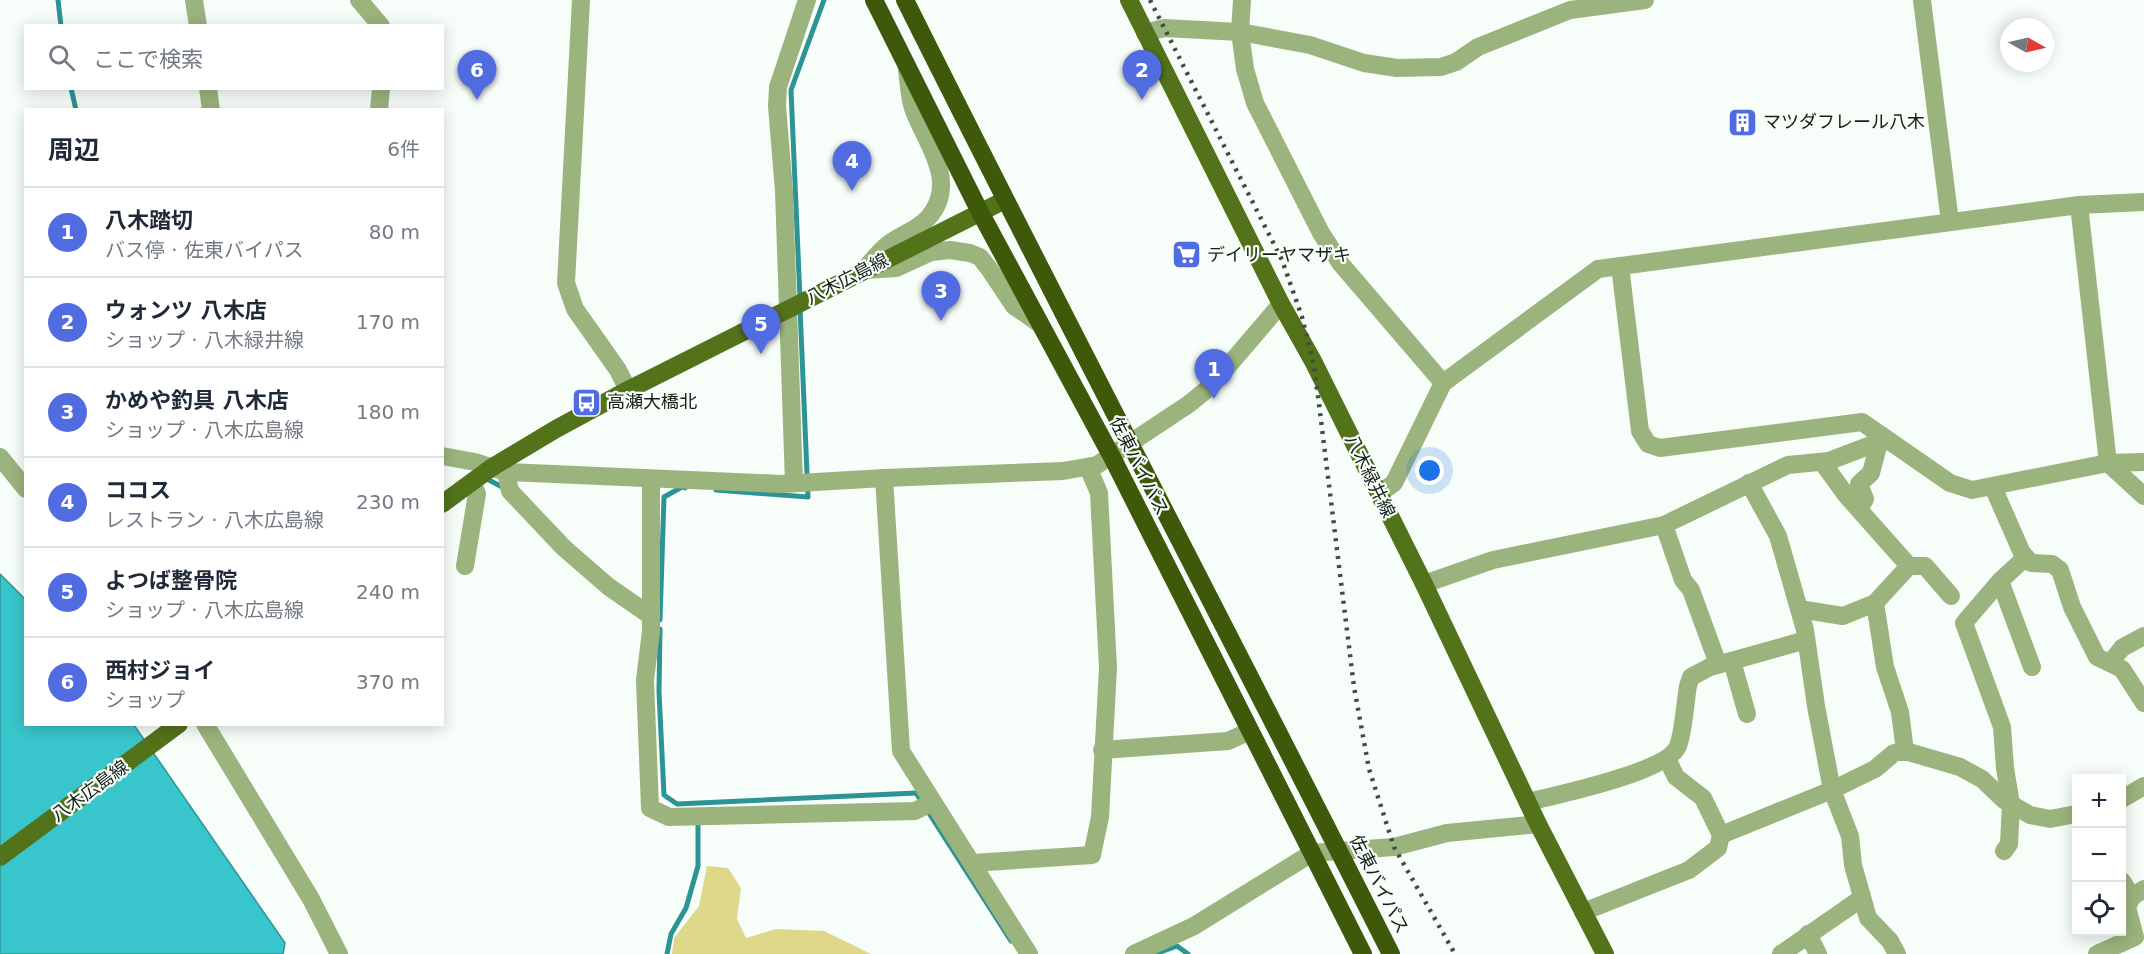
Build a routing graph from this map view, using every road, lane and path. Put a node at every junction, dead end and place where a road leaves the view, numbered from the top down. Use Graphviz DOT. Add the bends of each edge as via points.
graph roads {
  1 [pos="194,0"];
  2 [pos="359,0"];
  3 [pos="581,0"];
  4 [pos="807,0"];
  5 [pos="873,0"];
  6 [pos="905,0"];
  7 [pos="1129,0"];
  8 [pos="1242,0"];
  9 [pos="1645,0"];
  10 [pos="1922,0"];
  11 [pos="198,24"];
  12 [pos="379,24"];
  13 [pos="1240,32"];
  14 [pos="1145,33"];
  15 [pos="906,66"];
  16 [pos="208,90"];
  17 [pos="381,90"];
  18 [pos="211,108"];
  19 [pos="379,108"];
  20 [pos="1005,200"];
  21 [pos="2144,202"];
  22 [pos="2079,205"];
  23 [pos="980,212"];
  24 [pos="1950,222"];
  25 [pos="1620,266"];
  26 [pos="864,270"];
  27 [pos="1281,304"];
  28 [pos="789,308"];
  29 [pos="1040,324"];
  30 [pos="1443,383"];
  31 [pos="628,390"];
  32 [pos="1881,435"];
  33 [pos="1131,443"];
  34 [pos="444,456"];
  35 [pos="0,457"];
  36 [pos="1112,457"];
  37 [pos="1822,462"];
  38 [pos="2144,462"];
  39 [pos="2108,463"];
  40 [pos="1088,467"];
  41 [pos="498,470"];
  42 [pos="884,478"];
  43 [pos="651,479"];
  44 [pos="472,482"];
  45 [pos="794,483"];
  46 [pos="1749,483"];
  47 [pos="24,487"];
  48 [pos="1993,487"];
  49 [pos="1379,494"];
  50 [pos="2144,496"];
  51 [pos="444,503"];
  52 [pos="1859,509"];
  53 [pos="1664,525"];
  54 [pos="2026,557"];
  55 [pos="465,566"];
  56 [pos="1909,566"];
  57 [pos="2000,581"];
  58 [pos="1424,584"];
  59 [pos="1952,596"];
  60 [pos="1875,603"];
  61 [pos="1799,609"];
  62 [pos="651,616"];
  63 [pos="2144,636"];
  64 [pos="1806,640"];
  65 [pos="1725,662"];
  66 [pos="2110,663"];
  67 [pos="2032,667"];
  68 [pos="2144,703"];
  69 [pos="1747,714"];
  70 [pos="206,726"];
  71 [pos="175,728"];
  72 [pos="1250,731"];
  73 [pos="1102,750"];
  74 [pos="1905,751"];
  75 [pos="1667,759"];
  76 [pos="2144,786"];
  77 [pos="1832,790"];
  78 [pos="2126,796"];
  79 [pos="933,802"];
  80 [pos="1528,802"];
  81 [pos="2011,804"];
  82 [pos="2072,815"];
  83 [pos="1538,824"];
  84 [pos="1721,836"];
  85 [pos="2004,851"];
  86 [pos="1340,852"];
  87 [pos="1312,853"];
  88 [pos="0,857"];
  89 [pos="972,863"];
  90 [pos="2122,882"];
  91 [pos="2138,893"];
  92 [pos="1862,898"];
  93 [pos="1583,912"];
  94 [pos="1808,934"];
  95 [pos="2138,945"];
  96 [pos="339,954"];
  97 [pos="1029,954"];
  98 [pos="1134,954"];
  99 [pos="1363,954"];
  100 [pos="1391,954"];
  101 [pos="1605,954"];
  102 [pos="1781,954"];
  103 [pos="1818,954"];
  104 [pos="1897,954"];
  105 [pos="2097,954"];
  1 -- 11 [label="street"];
  2 -- 12 [label="street"];
  3 -- 31 [label="street" via="566,283 574,309"];
  4 -- 28 [label="street" via="778,87"];
  5 -- 15 [label="highway, 佐東バイパス"];
  6 -- 20 [label="highway, 佐東バイパス"];
  7 -- 14 [label="main road, 八木緑井線"];
  8 -- 13 [label="street"];
  9 -- 13 [label="street" via="1570,10 1478,47 1456,63 1442,67 1397,68 1364,63 1311,45"];
  10 -- 24 [label="street"];
  13 -- 14 [label="street" via="1164,28"];
  13 -- 30 [label="street" via="1255,103 1321,233 1341,264"];
  14 -- 27 [label="main road, 八木緑井線"];
  15 -- 23 [label="highway, 佐東バイパス"];
  15 -- 26 [label="street" via="913,110 939,167 939,200 918,228 886,245"];
  16 -- 18 [label="street"];
  17 -- 19 [label="street"];
  20 -- 23 [label="main road, 八木広島線"];
  20 -- 33 [label="highway, 佐東バイパス"];
  21 -- 22 [label="street"];
  22 -- 24 [label="street"];
  22 -- 39 [label="street"];
  23 -- 26 [label="main road, 八木広島線"];
  23 -- 29 [label="highway, 佐東バイパス"];
  24 -- 25 [label="street"];
  25 -- 30 [label="street" via="1598,269"];
  25 -- 32 [label="street" via="1640,431 1648,444 1660,448 1862,422"];
  26 -- 28 [label="main road, 八木広島線"];
  26 -- 29 [label="street" via="896,268 931,252 970,253 980,257 1014,306"];
  27 -- 33 [label="street" via="1211,386"];
  27 -- 49 [label="main road, 八木緑井線"];
  28 -- 31 [label="main road, 八木広島線"];
  28 -- 45 [label="street"];
  29 -- 36 [label="highway, 佐東バイパス"];
  30 -- 49 [label="street" via="1395,483"];
  31 -- 41 [label="main road, 八木広島線" via="556,429"];
  32 -- 37 [label="street" via="1871,445"];
  32 -- 48 [label="street" via="1950,483 1972,490"];
  32 -- 52 [label="street" via="1871,473 1859,484 1865,499"];
  33 -- 36 [label="street"];
  33 -- 86 [label="highway, 佐東バイパス"];
  34 -- 41 [label="street"];
  35 -- 47 [label="street"];
  36 -- 40 [label="street"];
  36 -- 72 [label="highway, 佐東バイパス"];
  37 -- 46 [label="street" via="1788,465"];
  37 -- 52 [label="street"];
  38 -- 39 [label="street"];
  39 -- 48 [label="street"];
  39 -- 50 [label="street"];
  40 -- 42 [label="street"];
  40 -- 73 [label="street" via="1099,493 1107,645"];
  41 -- 43 [label="street"];
  41 -- 44 [label="main road, 八木広島線"];
  41 -- 62 [label="street" via="510,491 564,548 609,587"];
  42 -- 45 [label="street"];
  42 -- 79 [label="street" via="901,751"];
  43 -- 45 [label="street"];
  43 -- 62 [label="street"];
  44 -- 51 [label="main road, 八木広島線"];
  44 -- 55 [label="street" via="477,494"];
  46 -- 53 [label="street"];
  46 -- 61 [label="street" via="1778,536"];
  48 -- 54 [label="street"];
  49 -- 58 [label="main road, 八木緑井線"];
  52 -- 56 [label="street"];
  53 -- 58 [label="street" via="1493,560"];
  53 -- 65 [label="street" via="1683,580"];
  54 -- 57 [label="street"];
  54 -- 66 [label="street" via="2060,570 2072,607 2097,657"];
  56 -- 59 [label="street" via="1925,566"];
  56 -- 60 [label="street"];
  57 -- 67 [label="street"];
  57 -- 81 [label="street" via="1964,622 2002,727"];
  58 -- 80 [label="main road, 八木緑井線"];
  60 -- 61 [label="street" via="1843,616"];
  60 -- 74 [label="street"];
  61 -- 64 [label="street"];
  62 -- 79 [label="street" via="645,680 650,808 669,817 915,811"];
  63 -- 66 [label="street" via="2122,648"];
  64 -- 65 [label="street"];
  64 -- 77 [label="street"];
  65 -- 69 [label="street"];
  65 -- 75 [label="street" via="1691,676 1678,747"];
  66 -- 68 [label="street" via="2122,669"];
  70 -- 96 [label="street" via="312,899"];
  71 -- 88 [label="main road, 八木広島線"];
  72 -- 73 [label="street" via="1228,741"];
  72 -- 87 [label="highway, 佐東バイパス"];
  73 -- 89 [label="street" via="1100,817 1092,855"];
  74 -- 77 [label="street" via="1894,753 1875,769"];
  74 -- 81 [label="street" via="1960,766"];
  75 -- 80 [label="street" via="1614,781"];
  75 -- 84 [label="street" via="1676,777 1703,798"];
  76 -- 78 [label="street"];
  77 -- 84 [label="street"];
  77 -- 92 [label="street" via="1850,836 1852,865"];
  79 -- 89 [label="street"];
  80 -- 83 [label="main road, 八木緑井線"];
  81 -- 82 [label="street" via="2030,815 2050,819"];
  81 -- 85 [label="street" via="2009,844"];
  83 -- 86 [label="street" via="1448,833 1394,847"];
  83 -- 93 [label="main road, 八木緑井線"];
  84 -- 93 [label="street" via="1718,848 1689,870"];
  86 -- 87 [label="street"];
  86 -- 100 [label="highway, 佐東バイパス"];
  87 -- 98 [label="street" via="1194,926"];
  87 -- 99 [label="highway, 佐東バイパス"];
  89 -- 97 [label="street"];
  90 -- 91 [label="street"];
  91 -- 95 [label="street" via="2127,907"];
  92 -- 94 [label="street"];
  92 -- 104 [label="street" via="1868,918"];
  93 -- 101 [label="main road, 八木緑井線"];
  94 -- 102 [label="street"];
  94 -- 103 [label="street"];
  95 -- 105 [label="street"];
}
